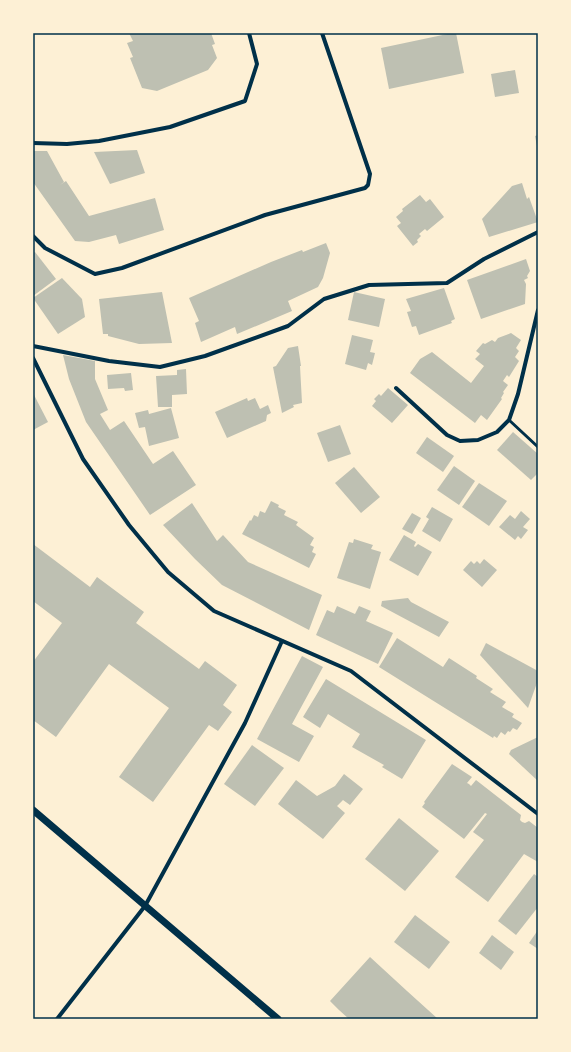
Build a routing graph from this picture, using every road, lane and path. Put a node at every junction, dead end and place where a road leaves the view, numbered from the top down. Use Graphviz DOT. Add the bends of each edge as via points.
graph roads {
  1 [pos="249,33"];
  2 [pos="322,33"];
  3 [pos="33,143"];
  4 [pos="538,232"];
  5 [pos="33,236"];
  6 [pos="538,310"];
  7 [pos="33,346"];
  8 [pos="33,358"];
  9 [pos="396,388"];
  10 [pos="509,420"];
  11 [pos="538,447"];
  12 [pos="282,641"];
  13 [pos="33,810"];
  14 [pos="538,814"];
  15 [pos="145,906"];
  16 [pos="57,1019"];
  17 [pos="278,1019"];
  1 -- 3 [label="street" via="257,64 245,101 170,127 107,140 67,144"];
  2 -- 5 [label="street" via="370,174 365,188 265,215 122,268 96,274 45,248"];
  4 -- 7 [label="street" via="484,259 447,282 369,285 324,299 288,326 205,356 160,367 109,361"];
  6 -- 10 [label="street" via="518,394"];
  8 -- 12 [label="street" via="83,459 129,526 168,572 214,611"];
  9 -- 10 [label="street" via="447,435 460,441 478,440 497,432"];
  10 -- 11 [label="lane"];
  12 -- 14 [label="street" via="351,671"];
  12 -- 15 [label="street" via="245,723"];
  13 -- 15 [label="street"];
  15 -- 16 [label="street"];
  15 -- 17 [label="street"];
}
